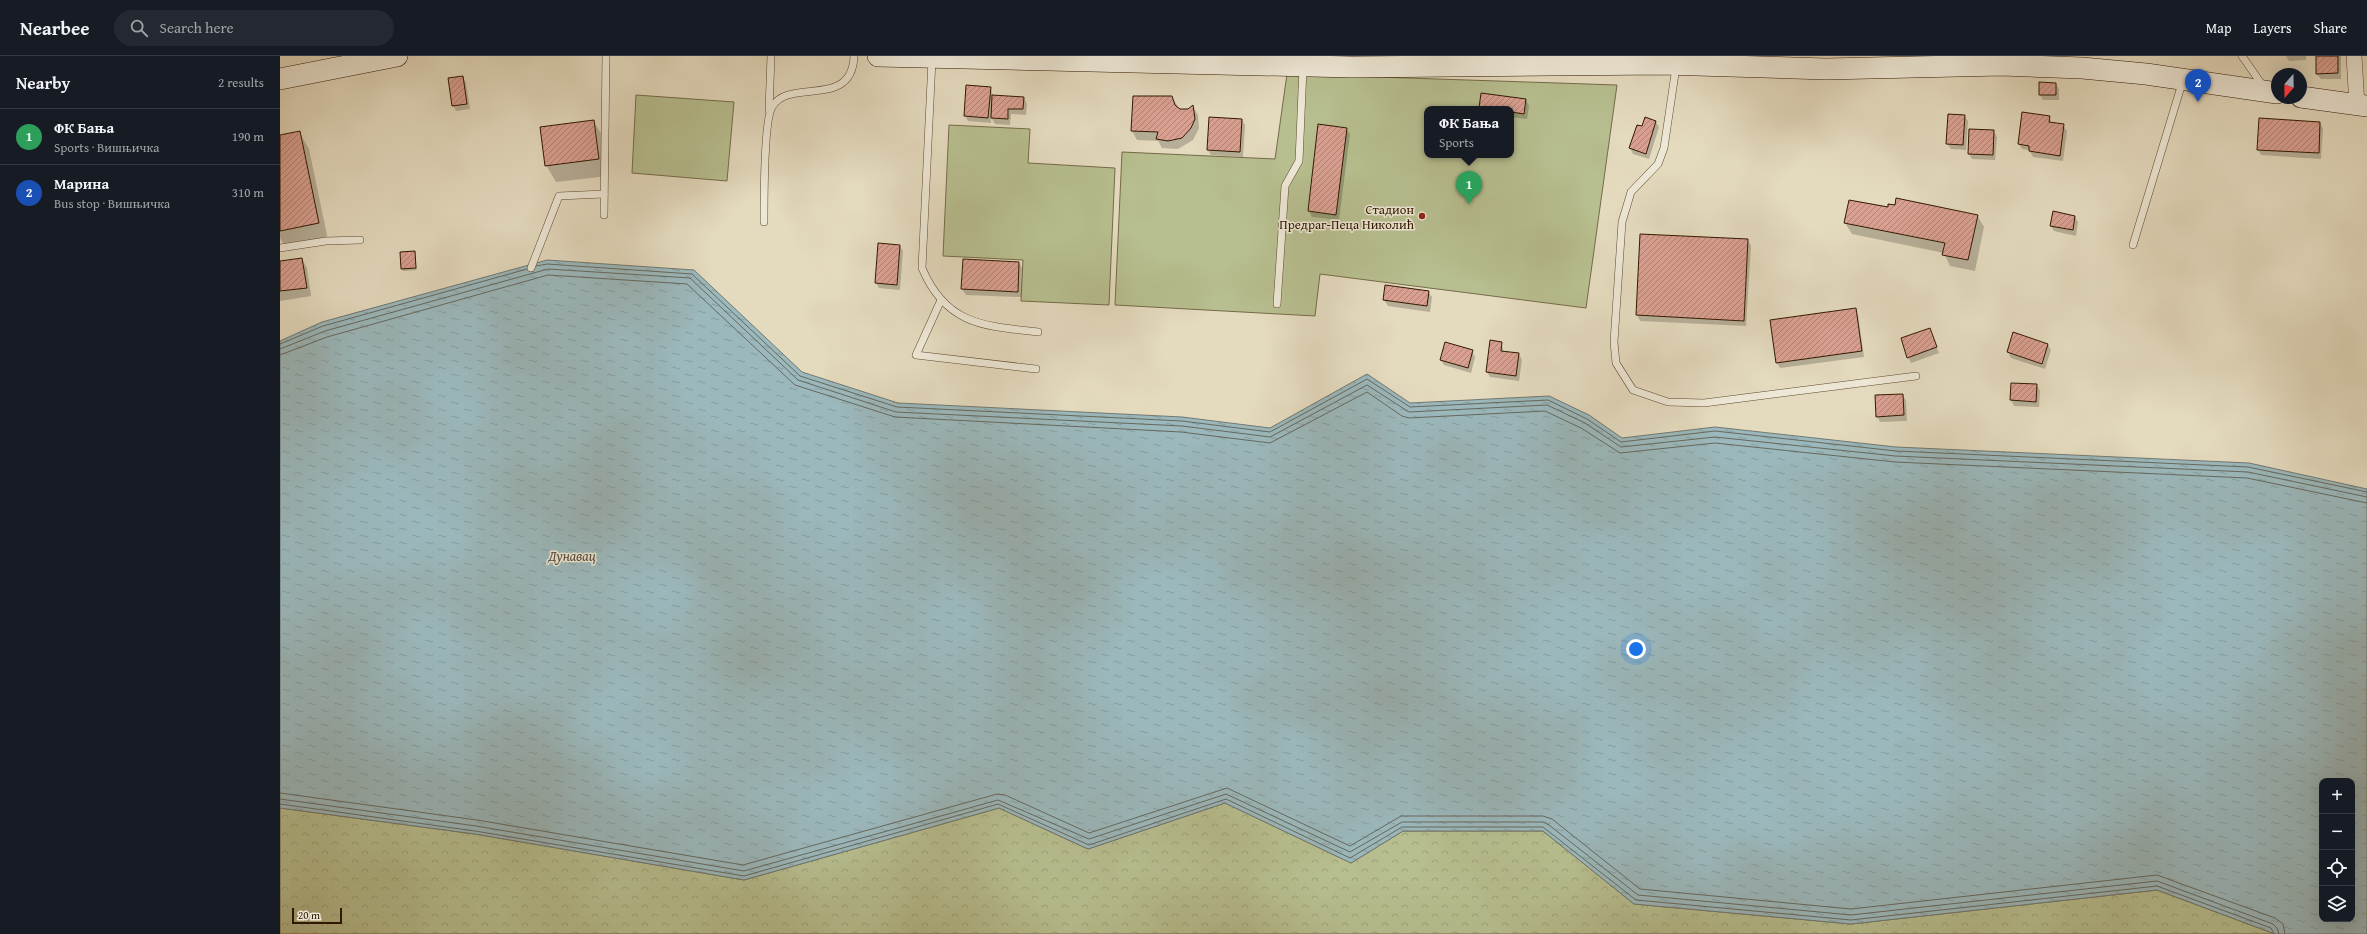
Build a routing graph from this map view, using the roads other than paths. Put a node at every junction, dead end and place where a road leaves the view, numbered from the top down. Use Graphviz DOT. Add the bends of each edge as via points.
graph roads {
  1 [pos="397,56"];
  2 [pos="606,56"];
  3 [pos="771,56"];
  4 [pos="854,56"];
  5 [pos="878,56"];
  6 [pos="2242,56"];
  7 [pos="2354,56"];
  8 [pos="932,57"];
  9 [pos="1021,58"];
  10 [pos="1137,59"];
  11 [pos="1303,65"];
  12 [pos="1677,65"];
  13 [pos="280,79"];
  14 [pos="2183,79"];
  15 [pos="2271,92"];
  16 [pos="2271,93"];
  17 [pos="2307,98"];
  18 [pos="2362,106"];
  19 [pos="769,114"];
  20 [pos="604,194"];
  21 [pos="604,215"];
  22 [pos="764,222"];
  23 [pos="360,240"];
  24 [pos="2133,244"];
  25 [pos="280,248"];
  26 [pos="531,268"];
  27 [pos="941,300"];
  28 [pos="1277,304"];
  29 [pos="1038,332"];
  30 [pos="1036,369"];
  31 [pos="1916,376"];
  1 -- 13 [label="street"];
  2 -- 20 [label="lane"];
  3 -- 19 [label="lane"];
  4 -- 19 [label="lane" via="853,69 848,79 841,84 780,99 772,105"];
  5 -- 8 [label="street"];
  6 -- 15 [label="lane"];
  7 -- 18 [label="street"];
  8 -- 9 [label="street"];
  8 -- 27 [label="lane" via="922,268"];
  9 -- 10 [label="street"];
  10 -- 11 [label="street"];
  11 -- 12 [label="street"];
  11 -- 28 [label="lane" via="1299,161 1285,186"];
  12 -- 14 [label="street" via="1826,69 2044,66 2109,70"];
  12 -- 31 [label="lane" via="1664,148 1658,164 1631,192 1622,222 1614,342 1616,363 1633,390 1668,402 1704,403"];
  14 -- 16 [label="street"];
  14 -- 24 [label="lane"];
  17 -- 18 [label="street"];
  19 -- 22 [label="lane"];
  20 -- 21 [label="lane"];
  20 -- 26 [label="lane" via="559,196"];
  23 -- 25 [label="lane" via="326,241"];
  27 -- 29 [label="lane" via="953,312 974,322 990,327"];
  27 -- 30 [label="lane" via="916,355"];
}
